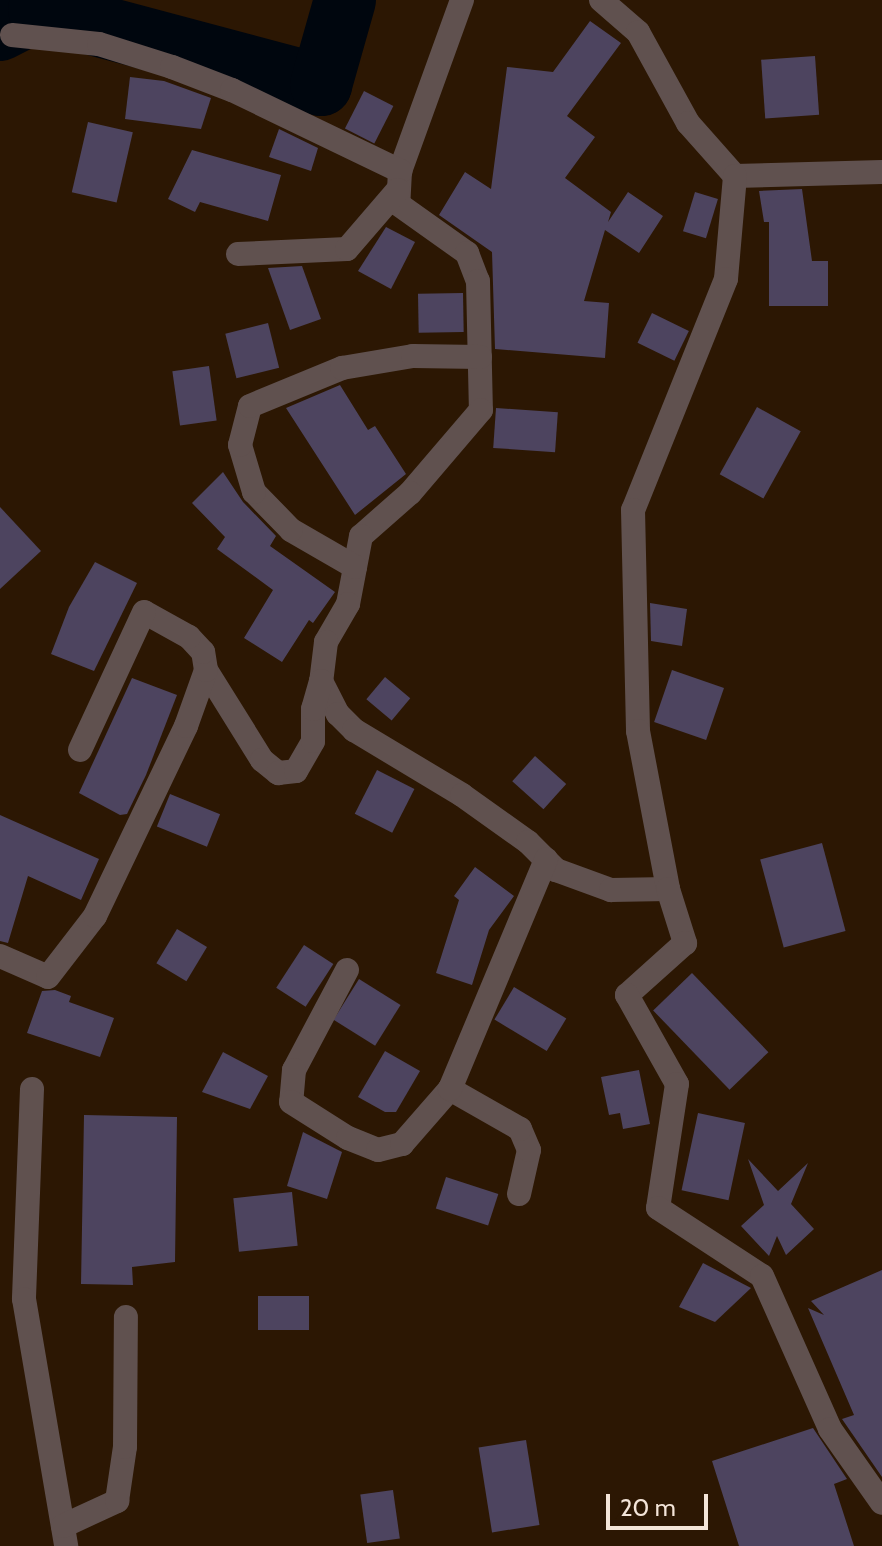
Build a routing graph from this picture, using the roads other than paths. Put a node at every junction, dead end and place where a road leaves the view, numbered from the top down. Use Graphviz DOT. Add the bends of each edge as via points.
graph roads {
  1 [pos="462,0"];
  2 [pos="601,0"];
  3 [pos="12,35"];
  4 [pos="882,172"];
  5 [pos="735,176"];
  6 [pos="399,180"];
  7 [pos="238,254"];
  8 [pos="480,357"];
  9 [pos="355,567"];
  10 [pos="206,670"];
  11 [pos="321,681"];
  12 [pos="80,750"];
  13 [pos="546,859"];
  14 [pos="668,889"];
  15 [pos="0,956"];
  16 [pos="347,970"];
  17 [pos="32,1089"];
  18 [pos="450,1089"];
  19 [pos="519,1194"];
  20 [pos="126,1317"];
  21 [pos="882,1503"];
  22 [pos="65,1536"];
  1 -- 6 [label="street"];
  2 -- 5 [label="street" via="638,32 688,123"];
  3 -- 6 [label="street" via="99,44 172,67 244,96"];
  4 -- 5 [label="street"];
  5 -- 14 [label="street" via="726,279 633,510 638,731"];
  6 -- 7 [label="street" via="347,249"];
  6 -- 8 [label="street" via="398,204 467,253 478,281"];
  8 -- 9 [label="street" via="481,410 410,493 361,536"];
  8 -- 9 [label="street" via="413,356 342,368 250,406 240,445 254,492 291,530"];
  9 -- 11 [label="street" via="348,604 326,642"];
  10 -- 11 [label="street" via="262,760 278,773 296,771 313,741 313,709"];
  10 -- 12 [label="street" via="203,652 189,637 144,612"];
  10 -- 15 [label="street" via="186,726 95,916 48,977"];
  11 -- 13 [label="street" via="338,714 354,730 462,795"];
  13 -- 14 [label="street" via="556,870 611,890"];
  13 -- 18 [label="street"];
  14 -- 21 [label="street" via="685,943 627,995 677,1084 658,1208 762,1276 830,1429"];
  16 -- 18 [label="street" via="294,1070 291,1102 378,1150 402,1144"];
  17 -- 22 [label="street" via="24,1299"];
  18 -- 19 [label="street" via="520,1129 529,1150"];
  20 -- 22 [label="street" via="125,1447 117,1501"];
}
